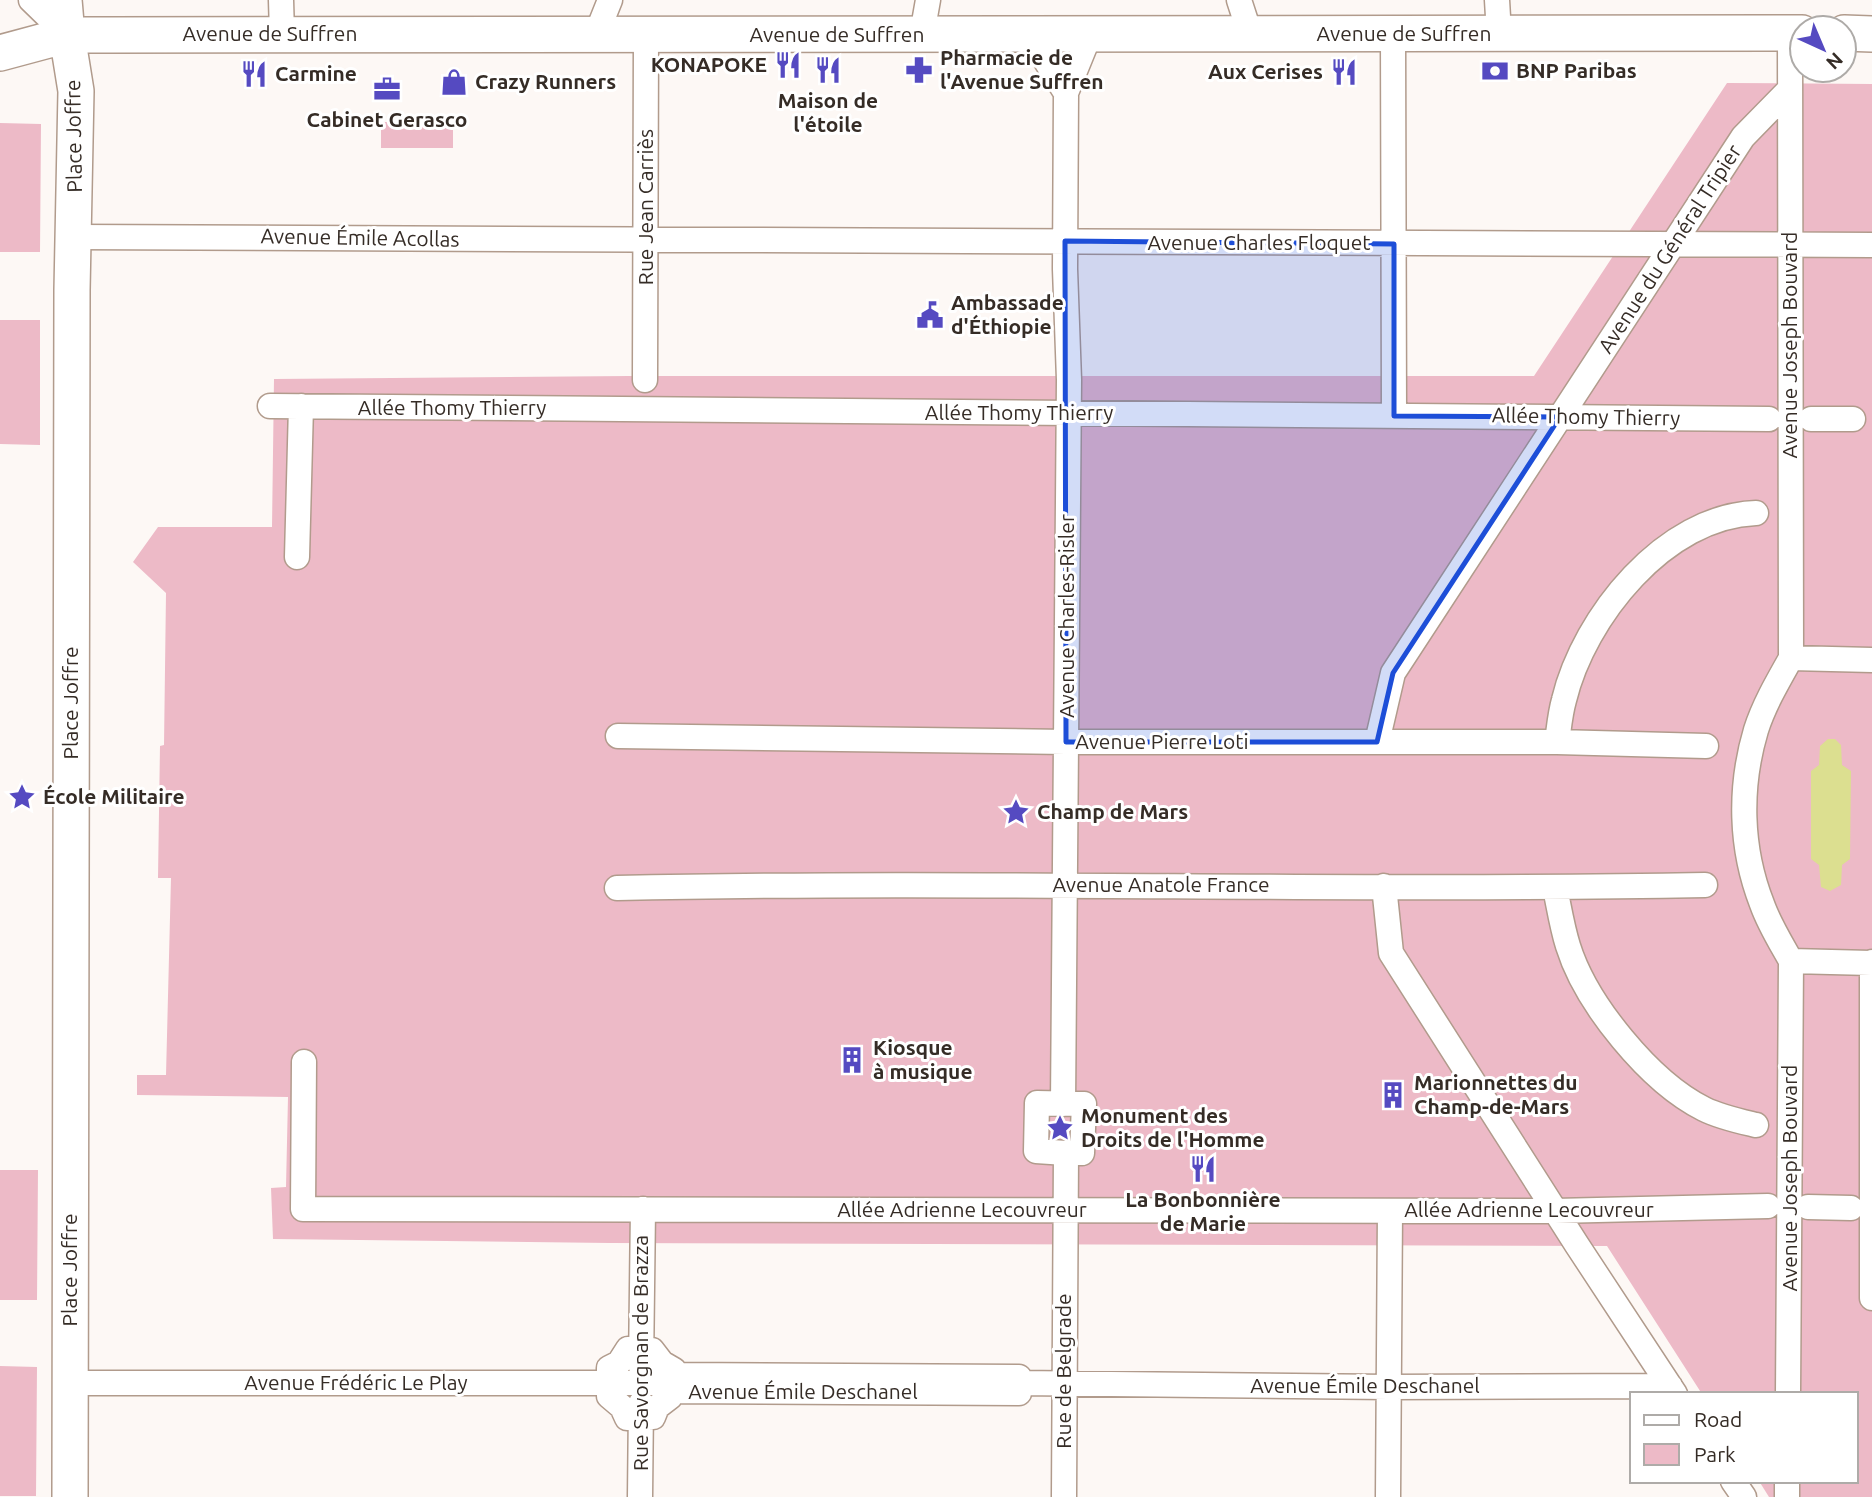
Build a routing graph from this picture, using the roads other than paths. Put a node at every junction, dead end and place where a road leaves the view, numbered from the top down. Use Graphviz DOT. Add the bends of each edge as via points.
graph roads {
  1 [pos="31,0"];
  2 [pos="64,0"];
  3 [pos="281,0"];
  4 [pos="610,0"];
  5 [pos="928,0"];
  6 [pos="1239,0"];
  7 [pos="1498,17"];
  8 [pos="1788,33"];
  9 [pos="282,34"];
  10 [pos="922,34"];
  11 [pos="1029,34"];
  12 [pos="1090,34"];
  13 [pos="1250,34"];
  14 [pos="1393,34"];
  15 [pos="596,35"];
  16 [pos="646,35"];
  17 [pos="67,36"];
  18 [pos="0,53"];
  19 [pos="1064,79"];
  20 [pos="1791,84"];
  21 [pos="1790,89"];
  22 [pos="74,237"];
  23 [pos="646,241"];
  24 [pos="1065,241"];
  25 [pos="1673,243"];
  26 [pos="1394,244"];
  27 [pos="1790,246"];
  28 [pos="1872,246"];
  29 [pos="645,380"];
  30 [pos="270,406"];
  31 [pos="301,406"];
  32 [pos="1069,413"];
  33 [pos="1394,416"];
  34 [pos="1560,417"];
  35 [pos="1769,419"];
  36 [pos="1811,419"];
  37 [pos="1853,419"];
  38 [pos="1756,513"];
  39 [pos="297,558"];
  40 [pos="1791,658"];
  41 [pos="1872,660"];
  42 [pos="618,736"];
  43 [pos="1066,742"];
  44 [pos="1377,742"];
  45 [pos="1557,742"];
  46 [pos="1706,746"];
  47 [pos="1065,885"];
  48 [pos="1705,885"];
  49 [pos="1384,886"];
  50 [pos="617,888"];
  51 [pos="1555,888"];
  52 [pos="1791,961"];
  53 [pos="1872,962"];
  54 [pos="303,1062"];
  55 [pos="1063,1104"];
  56 [pos="1756,1125"];
  57 [pos="1066,1153"];
  58 [pos="1768,1206"];
  59 [pos="1808,1207"];
  60 [pos="1851,1208"];
  61 [pos="643,1209"];
  62 [pos="1065,1210"];
  63 [pos="1390,1211"];
  64 [pos="1555,1211"];
  65 [pos="1872,1298"];
  66 [pos="641,1350"];
  67 [pos="70,1383"];
  68 [pos="609,1383"];
  69 [pos="641,1383"];
  70 [pos="1019,1383"];
  71 [pos="1063,1383"];
  72 [pos="1388,1387"];
  73 [pos="1672,1390"];
  74 [pos="1788,1392"];
  75 [pos="641,1418"];
  76 [pos="70,1497"];
  77 [pos="640,1497"];
  78 [pos="1064,1497"];
  79 [pos="1388,1497"];
  1 -- 17 [label="street"];
  2 -- 17 [label="main road, Place Joffre"];
  3 -- 9 [label="street"];
  4 -- 15 [label="street"];
  5 -- 10 [label="street"];
  6 -- 13 [label="street"];
  7 -- 8 [label="main road, Avenue de Suffren"];
  7 -- 14 [label="main road, Avenue de Suffren"];
  9 -- 15 [label="main road, Avenue de Suffren"];
  9 -- 17 [label="main road, Avenue de Suffren"];
  10 -- 11 [label="main road, Avenue de Suffren"];
  10 -- 16 [label="main road, Avenue de Suffren"];
  11 -- 12 [label="main road, Avenue de Suffren"];
  11 -- 19 [label="street"];
  12 -- 13 [label="main road, Avenue de Suffren"];
  12 -- 19 [label="street"];
  13 -- 14 [label="main road, Avenue de Suffren"];
  14 -- 26 [label="street"];
  15 -- 16 [label="main road, Avenue de Suffren"];
  16 -- 23 [label="street, Rue Jean Carriès"];
  17 -- 18 [label="main road, Avenue de Suffren"];
  17 -- 22 [label="main road, Place Joffre" via="76,92"];
  19 -- 24 [label="street, Avenue Charles-Risler"];
  20 -- 21 [label="street, Avenue Joseph Bouvard"];
  21 -- 25 [label="street, Avenue du Général Tripier" via="1743,137"];
  21 -- 27 [label="street, Avenue Joseph Bouvard"];
  22 -- 23 [label="street, Avenue Émile Acollas"];
  22 -- 67 [label="main road, Place Joffre"];
  23 -- 24 [label="street, Avenue Charles Floquet"];
  23 -- 29 [label="street, Rue Jean Carriès"];
  24 -- 26 [label="street, Avenue Charles Floquet"];
  24 -- 32 [label="street, Avenue Charles-Risler"];
  25 -- 26 [label="street, Avenue Charles Floquet"];
  25 -- 27 [label="street, Avenue Charles Floquet"];
  25 -- 34 [label="street, Avenue du Général Tripier"];
  26 -- 33 [label="street"];
  27 -- 28 [label="street, Avenue Charles Floquet"];
  27 -- 40 [label="street, Avenue Joseph Bouvard"];
  30 -- 31 [label="street, Allée Thomy Thierry"];
  31 -- 32 [label="street, Allée Thomy Thierry"];
  31 -- 39 [label="street"];
  32 -- 33 [label="street, Allée Thomy Thierry"];
  32 -- 43 [label="street, Avenue Charles-Risler"];
  33 -- 34 [label="street, Allée Thomy Thierry"];
  34 -- 35 [label="street, Allée Thomy Thierry"];
  34 -- 44 [label="street, Avenue du Général Tripier" via="1393,673"];
  36 -- 37 [label="street"];
  38 -- 45 [label="street" via="1717,520 1687,535 1632,576 1589,638 1564,699"];
  40 -- 41 [label="street"];
  40 -- 52 [label="street" via="1757,729 1743,802 1745,835 1762,904"];
  42 -- 43 [label="street, Avenue Pierre Loti"];
  43 -- 44 [label="street, Avenue Pierre Loti"];
  43 -- 47 [label="street, Avenue Charles-Risler"];
  44 -- 45 [label="street, Avenue Pierre Loti"];
  45 -- 46 [label="street, Avenue Pierre Loti"];
  47 -- 49 [label="street, Avenue Anatole France"];
  47 -- 50 [label="street, Avenue Anatole France"];
  47 -- 55 [label="street, Avenue Charles-Risler"];
  48 -- 51 [label="street, Avenue Anatole France"];
  49 -- 51 [label="street, Avenue Anatole France"];
  49 -- 64 [label="street" via="1391,953"];
  51 -- 56 [label="street" via="1568,947 1587,986 1628,1045 1651,1070 1704,1109"];
  52 -- 53 [label="street"];
  52 -- 74 [label="street, Avenue Joseph Bouvard"];
  53 -- 65 [label="street"];
  54 -- 61 [label="street, Allée Adrienne Lecouvreur" via="303,1209"];
  55 -- 57 [label="street" via="1084,1104 1082,1153"];
  55 -- 57 [label="street" via="1037,1103 1035,1152"];
  57 -- 62 [label="street"];
  58 -- 64 [label="street, Allée Adrienne Lecouvreur"];
  59 -- 60 [label="street"];
  61 -- 62 [label="street, Allée Adrienne Lecouvreur"];
  61 -- 66 [label="street, Rue Savorgnan de Brazza"];
  62 -- 63 [label="street, Allée Adrienne Lecouvreur"];
  62 -- 71 [label="street, Rue de Belgrade"];
  63 -- 64 [label="street, Allée Adrienne Lecouvreur"];
  63 -- 72 [label="street"];
  64 -- 73 [label="street"];
  66 -- 68 [label="street" via="628,1349 622,1360 609,1368"];
  66 -- 69 [label="street, Rue Savorgnan de Brazza"];
  66 -- 70 [label="street, Avenue Émile Deschanel" via="652,1350 674,1375 1019,1377"];
  67 -- 68 [label="street, Avenue Frédéric Le Play"];
  67 -- 76 [label="main road, Place Joffre"];
  68 -- 69 [label="street, Avenue Frédéric Le Play"];
  68 -- 75 [label="street" via="609,1396 627,1418"];
  69 -- 70 [label="street, Avenue Émile Deschanel"];
  69 -- 75 [label="street, Rue Savorgnan de Brazza"];
  70 -- 71 [label="street, Avenue Émile Deschanel"];
  70 -- 75 [label="street, Avenue Émile Deschanel" via="1019,1392 670,1391 653,1417"];
  71 -- 72 [label="street, Avenue Émile Deschanel"];
  71 -- 78 [label="street, Rue de Belgrade"];
  72 -- 73 [label="street, Avenue Émile Deschanel"];
  72 -- 79 [label="street"];
  75 -- 77 [label="street, Rue Savorgnan de Brazza"];
}
